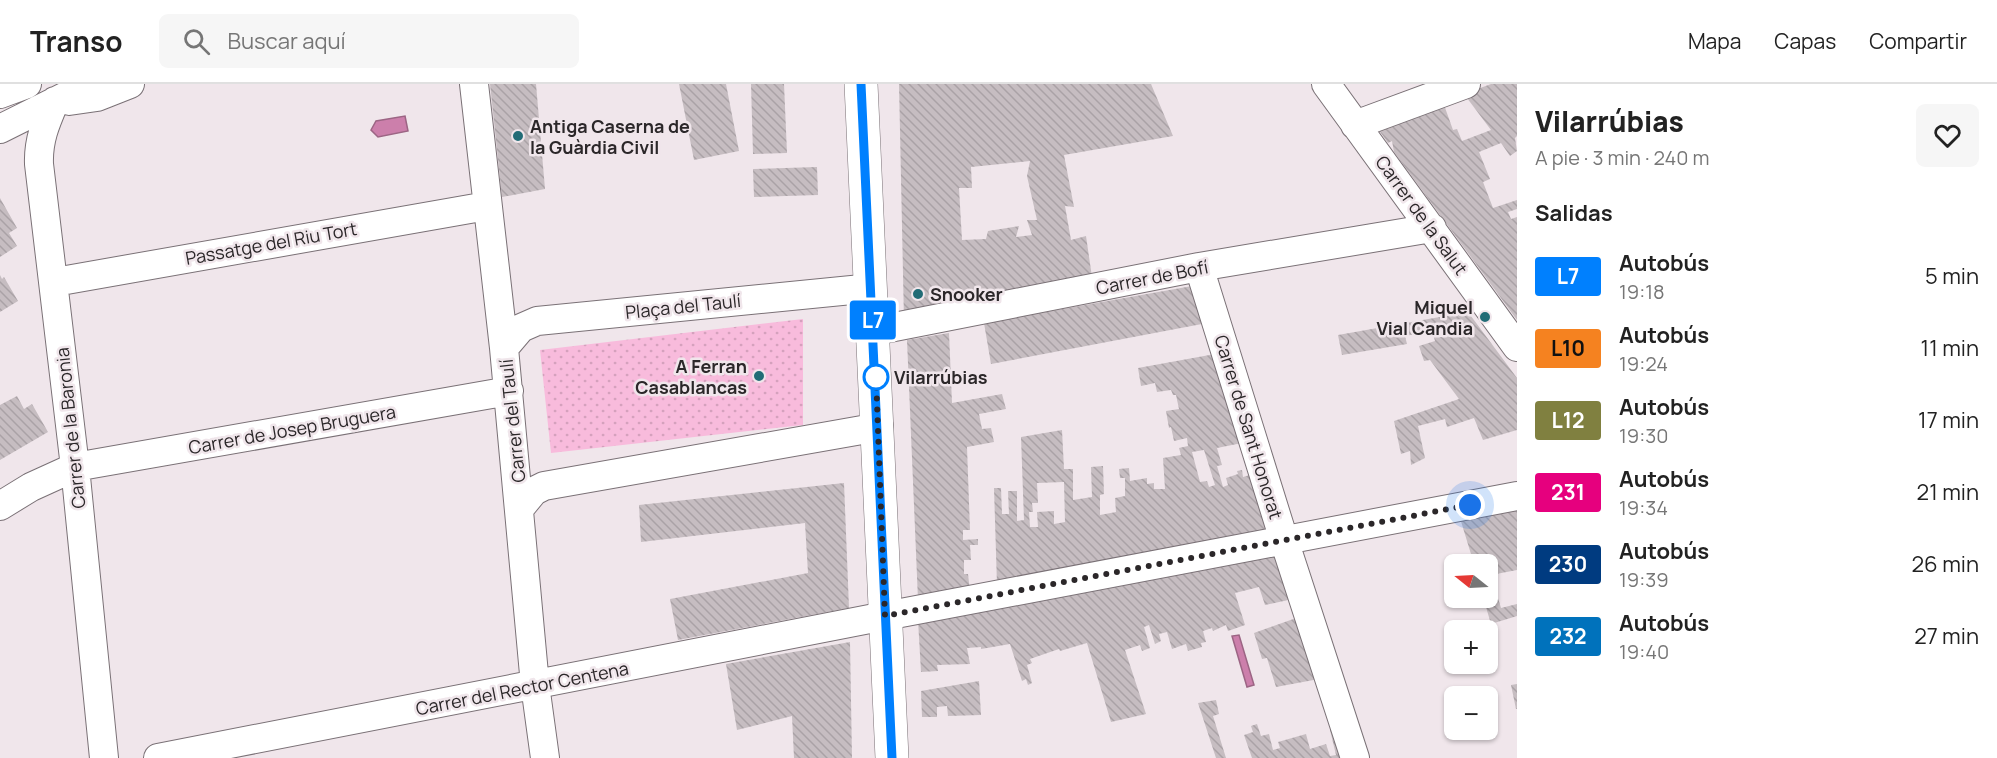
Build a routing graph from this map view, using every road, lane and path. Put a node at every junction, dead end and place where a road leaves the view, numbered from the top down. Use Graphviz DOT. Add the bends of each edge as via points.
graph roads {
  1 [pos="27,84"];
  2 [pos="90,84"];
  3 [pos="130,84"];
  4 [pos="474,84"];
  5 [pos="861,84"];
  6 [pos="1326,84"];
  7 [pos="1466,84"];
  8 [pos="0,94"];
  9 [pos="55,101"];
  10 [pos="1354,125"];
  11 [pos="0,129"];
  12 [pos="487,206"];
  13 [pos="1432,228"];
  14 [pos="1199,267"];
  15 [pos="55,282"];
  16 [pos="872,288"];
  17 [pos="874,331"];
  18 [pos="1517,347"];
  19 [pos="504,348"];
  20 [pos="509,391"];
  21 [pos="879,427"];
  22 [pos="75,467"];
  23 [pos="1517,496"];
  24 [pos="0,506"];
  25 [pos="520,508"];
  26 [pos="1284,540"];
  27 [pos="885,616"];
  28 [pos="535,685"];
  29 [pos="104,758"];
  30 [pos="158,758"];
  31 [pos="544,758"];
  32 [pos="892,758"];
  33 [pos="1355,758"];
  1 -- 8 [label="street"];
  2 -- 9 [label="street"];
  3 -- 9 [label="street" via="97,97"];
  4 -- 12 [label="street, Carrer del Taulí"];
  5 -- 16 [label="main road"];
  6 -- 10 [label="street, Carrer de la Salut"];
  7 -- 10 [label="street"];
  9 -- 11 [label="street"];
  9 -- 15 [label="street, Carrer de la Baronia" via="39,149"];
  10 -- 13 [label="street, Carrer de la Salut"];
  12 -- 15 [label="street, Passatge del Riu Tort"];
  12 -- 19 [label="street, Carrer del Taulí"];
  13 -- 14 [label="street, Carrer de Bofí"];
  13 -- 18 [label="street, Carrer de la Salut"];
  14 -- 17 [label="street, Carrer de Bofí"];
  14 -- 26 [label="street, Carrer de Sant Honorat"];
  15 -- 22 [label="street, Carrer de la Baronia"];
  16 -- 17 [label="main road"];
  16 -- 19 [label="street, Plaça del Taulí" via="537,321 521,328"];
  17 -- 21 [label="main road"];
  19 -- 20 [label="street, Carrer del Taulí"];
  20 -- 22 [label="street, Carrer de Josep Bruguera"];
  20 -- 25 [label="street, Carrer del Taulí"];
  21 -- 25 [label="street" via="544,486 534,491"];
  21 -- 27 [label="main road"];
  22 -- 24 [label="street, Carrer de Josep Bruguera"];
  22 -- 29 [label="street, Carrer de la Baronia"];
  23 -- 26 [label="street, Carrer del Rector Centena"];
  25 -- 28 [label="street, Carrer del Taulí"];
  26 -- 27 [label="street, Carrer del Rector Centena"];
  26 -- 33 [label="street, Carrer de Sant Honorat"];
  27 -- 28 [label="street, Carrer del Rector Centena"];
  27 -- 32 [label="main road"];
  28 -- 30 [label="street, Carrer del Rector Centena"];
  28 -- 31 [label="street, Carrer del Taulí"];
}
